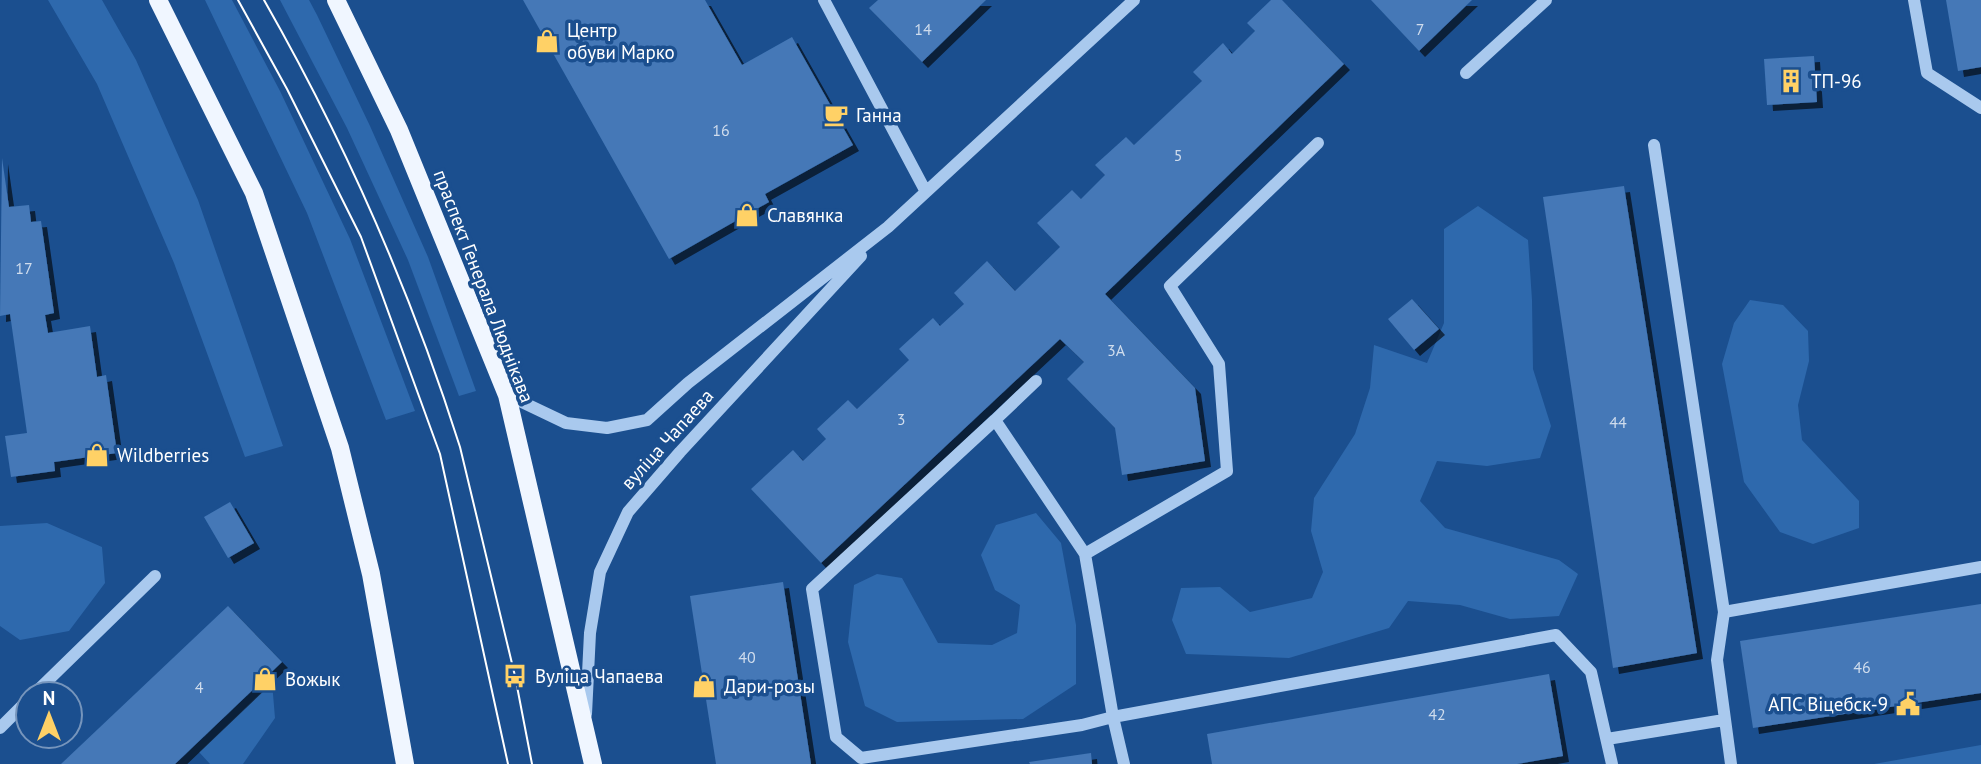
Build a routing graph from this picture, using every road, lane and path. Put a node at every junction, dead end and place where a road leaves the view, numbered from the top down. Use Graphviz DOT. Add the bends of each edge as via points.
graph roads {
  1 [pos="158,0"];
  2 [pos="336,0"];
  3 [pos="824,0"];
  4 [pos="1134,0"];
  5 [pos="1546,0"];
  6 [pos="1913,0"];
  7 [pos="1466,73"];
  8 [pos="1981,108"];
  9 [pos="1318,143"];
  10 [pos="1654,145"];
  11 [pos="926,192"];
  12 [pos="888,227"];
  13 [pos="1036,381"];
  14 [pos="507,395"];
  15 [pos="995,420"];
  16 [pos="1085,554"];
  17 [pos="1981,567"];
  18 [pos="155,576"];
  19 [pos="1724,612"];
  20 [pos="48,680"];
  21 [pos="14,714"];
  22 [pos="1113,717"];
  23 [pos="1724,720"];
  24 [pos="0,727"];
  25 [pos="586,729"];
  26 [pos="1607,739"];
  27 [pos="405,764"];
  28 [pos="593,764"];
  29 [pos="1124,764"];
  30 [pos="1612,764"];
  31 [pos="1731,764"];
  1 -- 27 [label="main road" via="254,193 340,448 371,574"];
  2 -- 14 [label="main road, праспект Генерала Люднікава" via="399,130"];
  3 -- 11 [label="street"];
  4 -- 11 [label="street, вуліца Чапаева"];
  5 -- 7 [label="street"];
  6 -- 8 [label="street" via="1927,72"];
  9 -- 16 [label="street" via="1170,286 1219,363 1227,471"];
  10 -- 19 [label="street"];
  11 -- 12 [label="street, вуліца Чапаева"];
  12 -- 14 [label="street, вуліца Чапаева" via="647,420 607,428 566,423"];
  12 -- 25 [label="street, вуліца Чапаева" via="628,512 600,572 590,633"];
  13 -- 15 [label="street"];
  14 -- 25 [label="main road, праспект Генерала Люднікава"];
  15 -- 16 [label="street"];
  15 -- 22 [label="street" via="812,589 836,737 861,758"];
  16 -- 22 [label="street"];
  17 -- 19 [label="street"];
  18 -- 20 [label="street"];
  19 -- 23 [label="street" via="1717,660"];
  21 -- 24 [label="street"];
  22 -- 26 [label="street" via="1556,635 1591,672"];
  22 -- 29 [label="street"];
  23 -- 26 [label="street"];
  23 -- 31 [label="street"];
  25 -- 28 [label="main road, праспект Генерала Люднікава"];
  26 -- 30 [label="street"];
}
